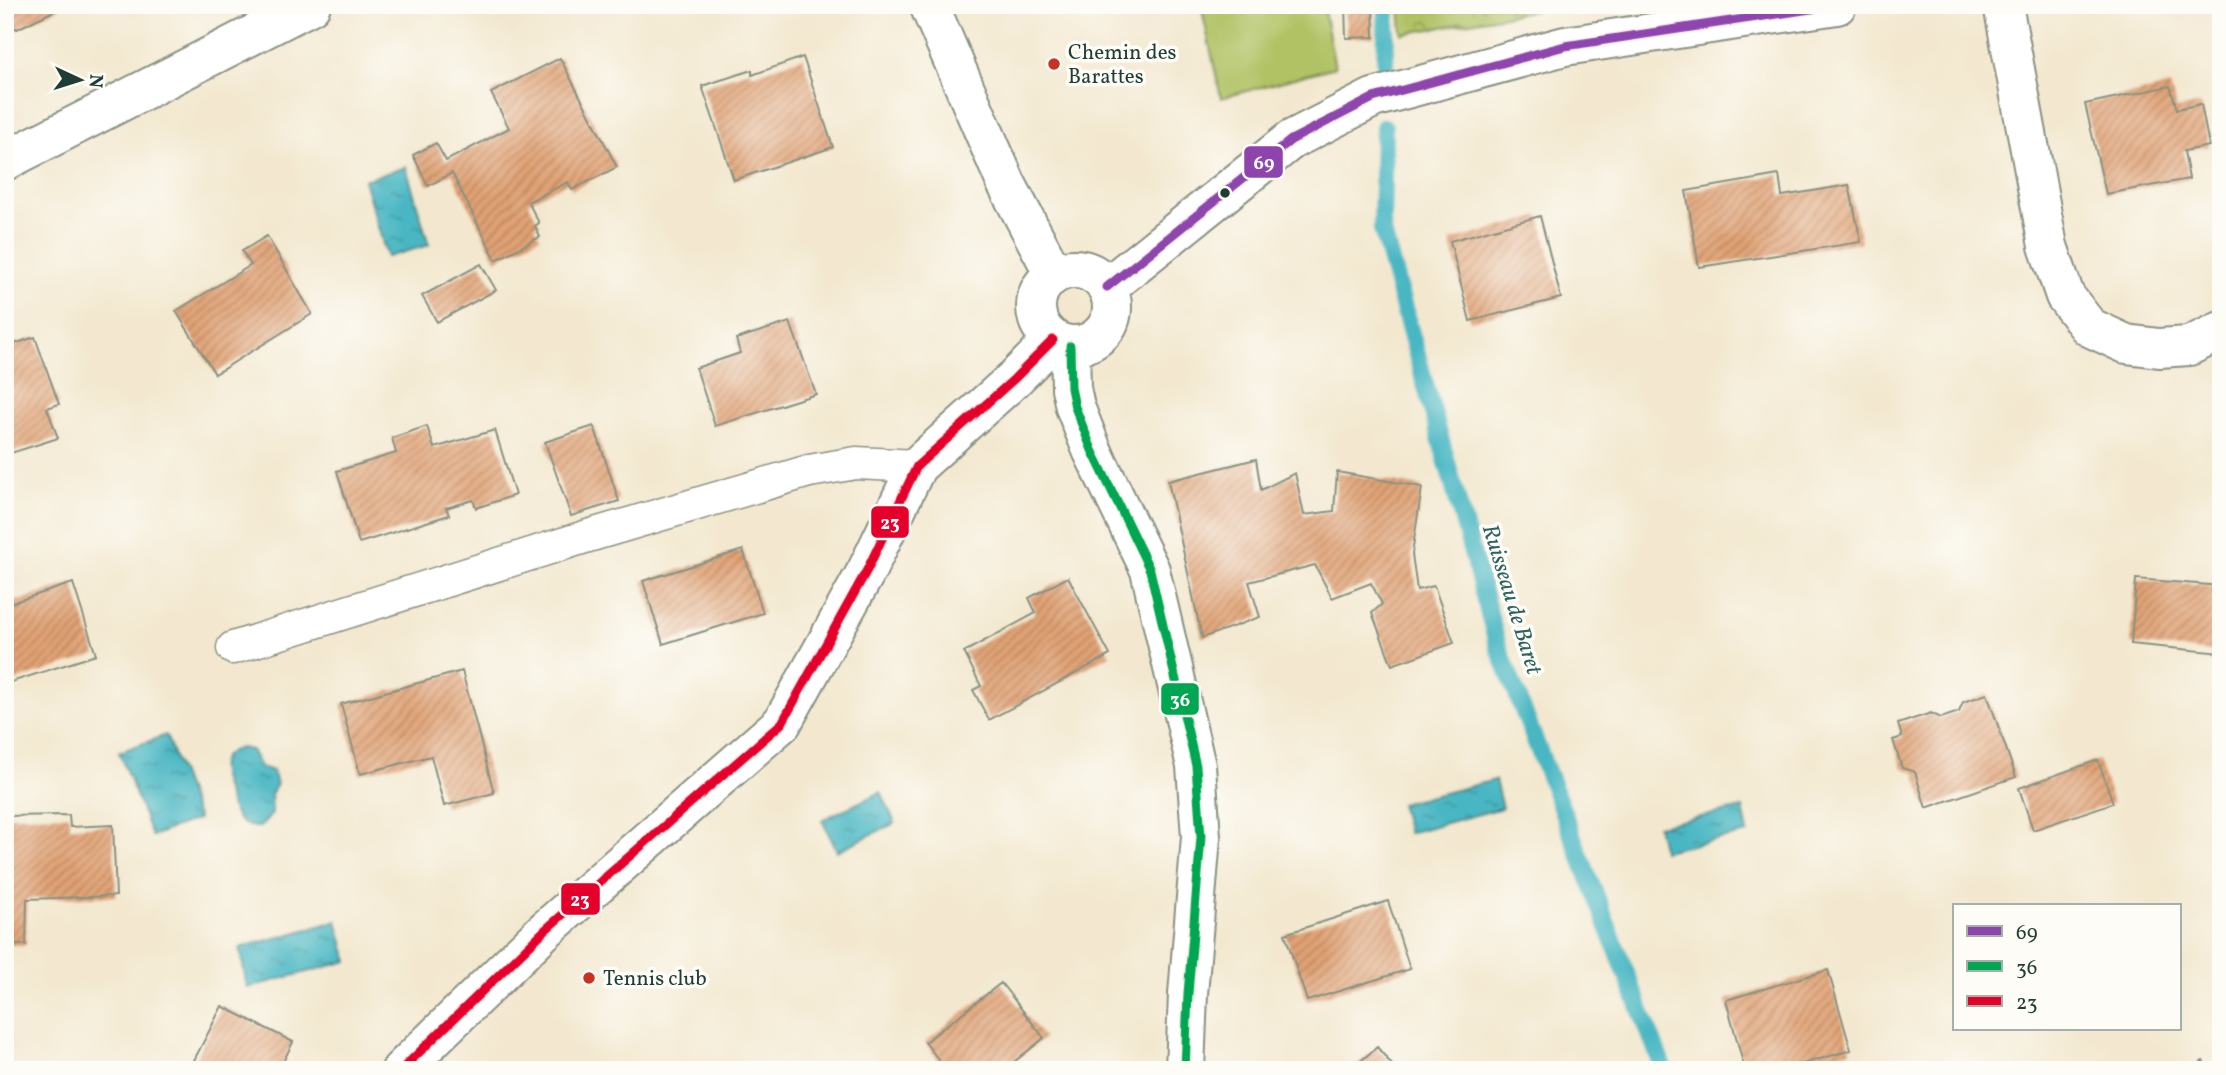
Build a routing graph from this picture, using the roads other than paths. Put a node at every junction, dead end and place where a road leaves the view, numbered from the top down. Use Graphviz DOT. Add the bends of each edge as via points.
graph roads {
  1 [pos="311,5"];
  2 [pos="929,5"];
  3 [pos="1838,5"];
  4 [pos="2003,5"];
  5 [pos="5,161"];
  6 [pos="1054,274"];
  7 [pos="1107,287"];
  8 [pos="2221,331"];
  9 [pos="1061,343"];
  10 [pos="917,466"];
  11 [pos="233,648"];
  12 [pos="401,1070"];
  13 [pos="1185,1070"];
  1 -- 5 [label="street"];
  2 -- 6 [label="street" via="1006,183"];
  3 -- 7 [label="street" via="1565,46 1373,98 1291,140"];
  4 -- 8 [label="street" via="2048,247 2065,296 2089,327 2126,344 2189,346"];
  6 -- 7 [label="street" via="1081,269"];
  6 -- 9 [label="street" via="1043,284 1035,303 1039,324"];
  7 -- 9 [label="street" via="1112,309 1105,330 1089,343"];
  9 -- 10 [label="street"];
  9 -- 13 [label="street" via="1075,407 1150,570 1196,766 1201,837"];
  10 -- 11 [label="lane" via="856,463 809,471"];
  10 -- 12 [label="street" via="867,570 782,723 544,931"];
}
